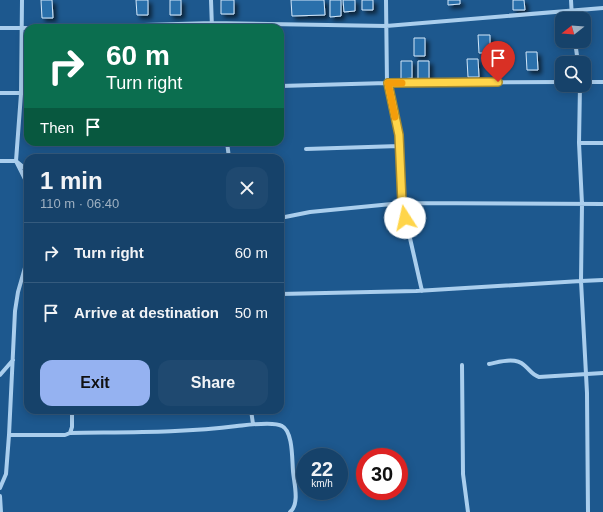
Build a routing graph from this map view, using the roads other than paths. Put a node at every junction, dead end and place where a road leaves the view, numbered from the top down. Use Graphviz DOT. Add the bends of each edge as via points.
graph roads {
  1 [pos="22,0"];
  2 [pos="211,0"];
  3 [pos="386,0"];
  4 [pos="571,0"];
  5 [pos="603,8"];
  6 [pos="571,10"];
  7 [pos="212,24"];
  8 [pos="284,26"];
  9 [pos="386,26"];
  10 [pos="0,28"];
  11 [pos="22,29"];
  12 [pos="555,82"];
  13 [pos="591,82"];
  14 [pos="603,82"];
  15 [pos="388,83"];
  16 [pos="284,86"];
  17 [pos="580,92"];
  18 [pos="0,93"];
  19 [pos="21,94"];
  20 [pos="24,94"];
  21 [pos="579,143"];
  22 [pos="603,143"];
  23 [pos="399,146"];
  24 [pos="306,149"];
  25 [pos="0,161"];
  26 [pos="16,161"];
  27 [pos="24,168"];
  28 [pos="24,177"];
  29 [pos="402,203"];
  30 [pos="582,204"];
  31 [pos="603,204"];
  32 [pos="284,217"];
  33 [pos="24,271"];
  34 [pos="603,280"];
  35 [pos="581,281"];
  36 [pos="422,291"];
  37 [pos="284,294"];
  38 [pos="13,360"];
  39 [pos="489,364"];
  40 [pos="462,365"];
  41 [pos="603,373"];
  42 [pos="586,374"];
  43 [pos="0,375"];
  44 [pos="72,414"];
  45 [pos="252,414"];
  46 [pos="253,424"];
  47 [pos="70,432"];
  48 [pos="10,435"];
  49 [pos="0,488"];
  50 [pos="0,496"];
  51 [pos="1,512"];
  52 [pos="290,512"];
  53 [pos="468,512"];
  54 [pos="588,512"];
  1 -- 11 [label="street"];
  2 -- 7 [label="street"];
  3 -- 9 [label="street"];
  4 -- 6 [label="street"];
  5 -- 6 [label="street"];
  6 -- 9 [label="street"];
  8 -- 9 [label="street"];
  9 -- 15 [label="street"];
  10 -- 11 [label="street"];
  11 -- 19 [label="street"];
  12 -- 15 [label="street"];
  13 -- 14 [label="street"];
  15 -- 16 [label="street"];
  15 -- 23 [label="street"];
  17 -- 21 [label="street"];
  18 -- 19 [label="street"];
  19 -- 20 [label="street"];
  19 -- 26 [label="street"];
  21 -- 22 [label="street"];
  21 -- 30 [label="street"];
  23 -- 24 [label="street"];
  23 -- 29 [label="street"];
  25 -- 26 [label="street"];
  26 -- 27 [label="street"];
  26 -- 28 [label="street"];
  29 -- 30 [label="street"];
  29 -- 32 [label="street" via="310,212"];
  29 -- 36 [label="street"];
  30 -- 31 [label="street"];
  30 -- 35 [label="street"];
  33 -- 38 [label="street" via="15,311"];
  34 -- 35 [label="street"];
  35 -- 36 [label="street"];
  35 -- 42 [label="street"];
  36 -- 37 [label="street"];
  38 -- 43 [label="street"];
  38 -- 48 [label="street"];
  39 -- 42 [label="street" via="515,360 539,377"];
  40 -- 53 [label="street" via="463,474"];
  41 -- 42 [label="street"];
  42 -- 54 [label="street"];
  44 -- 47 [label="street"];
  45 -- 46 [label="street"];
  46 -- 47 [label="street" via="148,432"];
  46 -- 52 [label="street" via="282,425 288,430 295,497"];
  47 -- 48 [label="street" via="65,435"];
  48 -- 49 [label="street" via="6,474"];
  50 -- 51 [label="street"];
}
